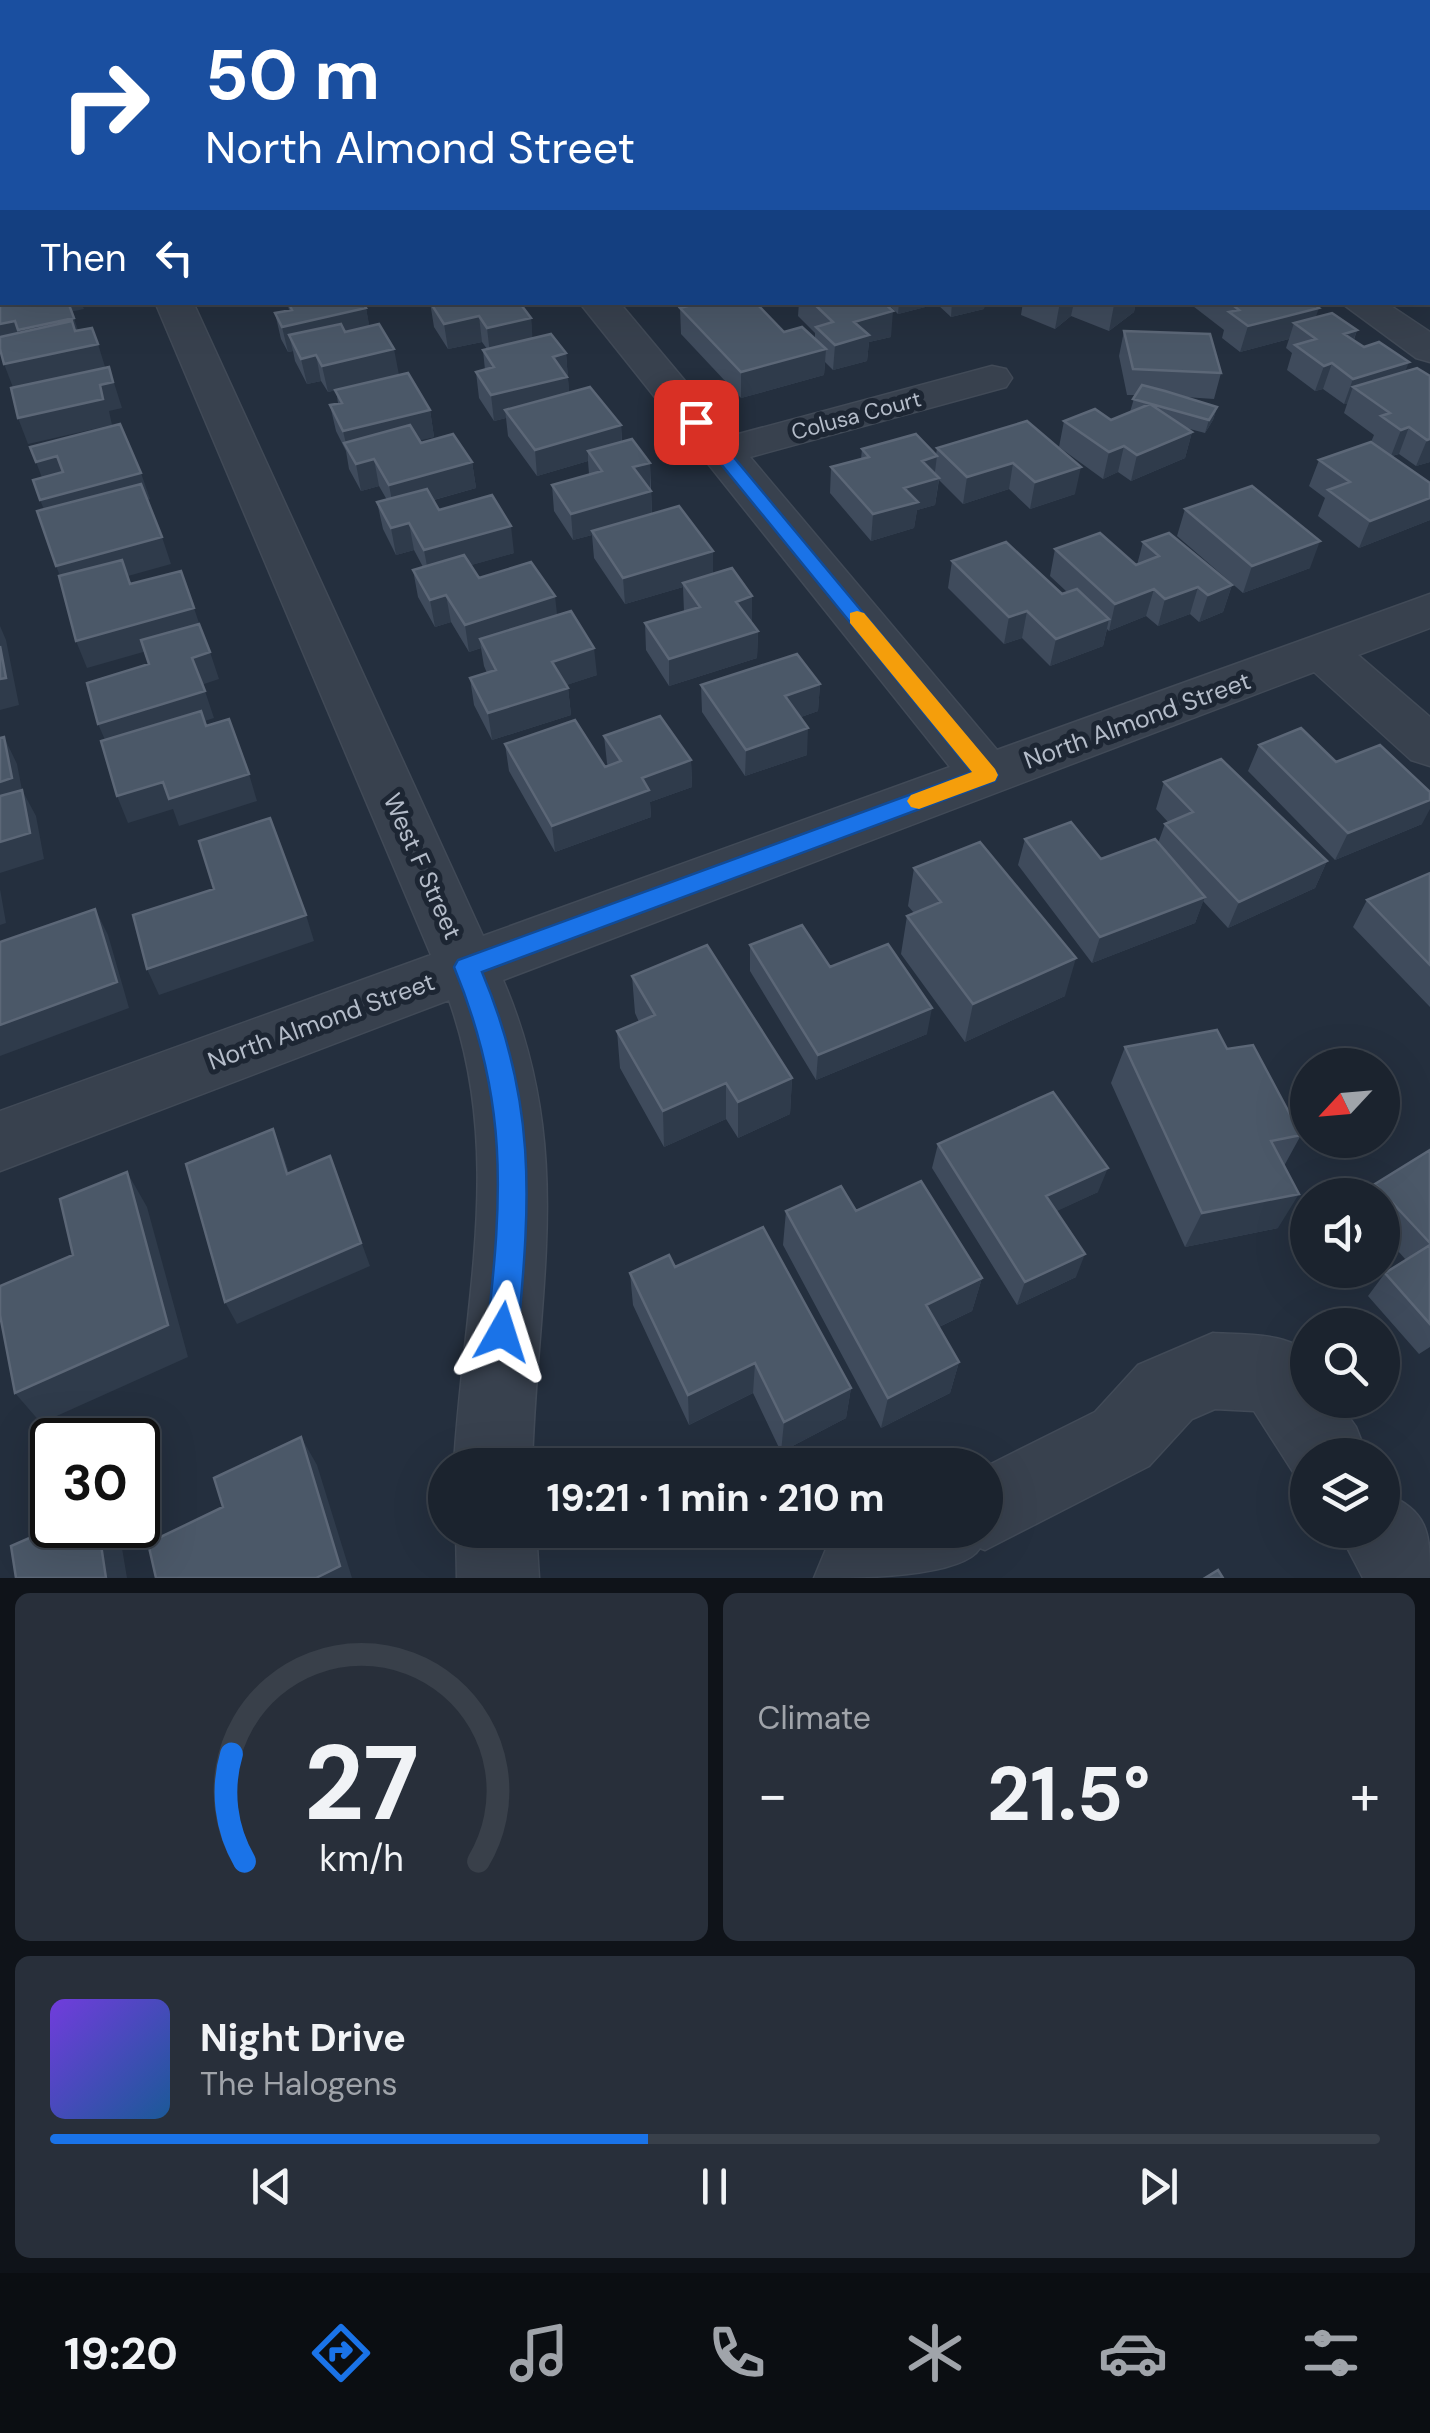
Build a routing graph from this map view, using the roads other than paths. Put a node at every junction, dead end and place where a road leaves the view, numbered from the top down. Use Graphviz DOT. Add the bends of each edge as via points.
graph roads {
  1 [pos="175,305"];
  2 [pos="600,305"];
  3 [pos="1363,305"];
  4 [pos="1430,350"];
  5 [pos="992,378"];
  6 [pos="720,452"];
  7 [pos="1430,610"];
  8 [pos="1322,651"];
  9 [pos="1430,746"];
  10 [pos="987,775"];
  11 [pos="467,967"];
  12 [pos="0,1141"];
  13 [pos="1317,1438"];
  14 [pos="493,1448"];
  15 [pos="1003,1501"];
  16 [pos="497,1548"];
  17 [pos="914,1548"];
  18 [pos="1391,1548"];
  19 [pos="498,1578"];
  20 [pos="856,1578"];
  21 [pos="1412,1578"];
  1 -- 11 [label="street, West F Street"];
  2 -- 6 [label="street"];
  3 -- 4 [label="street"];
  5 -- 6 [label="street, Colusa Court"];
  6 -- 10 [label="street"];
  7 -- 8 [label="street, North Almond Street"];
  8 -- 9 [label="street"];
  8 -- 10 [label="street, North Almond Street"];
  10 -- 11 [label="street, North Almond Street"];
  11 -- 12 [label="street, North Almond Street"];
  11 -- 14 [label="street, West F Street" via="498,1053 512,1128 514,1220"];
  13 -- 15 [label="street" via="1274,1374 1213,1371 1165,1392 1122,1439"];
  16 -- 19 [label="street"];
  17 -- 20 [label="street"];
  18 -- 21 [label="street"];
}
